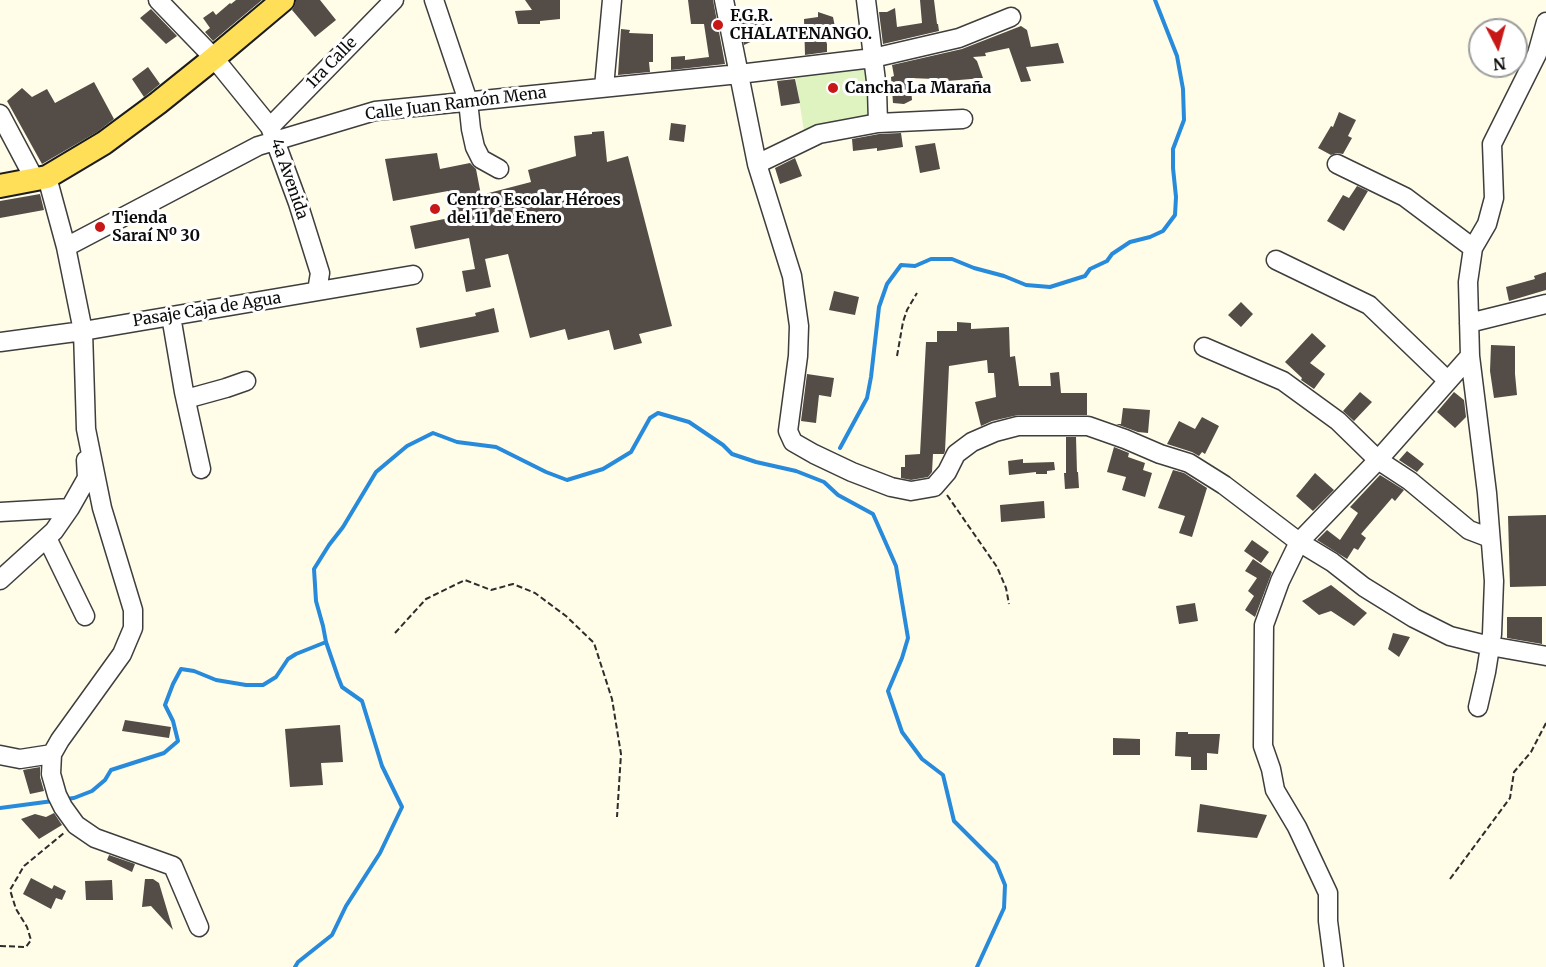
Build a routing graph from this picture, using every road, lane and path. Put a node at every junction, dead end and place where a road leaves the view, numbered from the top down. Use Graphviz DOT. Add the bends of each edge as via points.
graph roads {
  1 [pos="158,0"];
  2 [pos="283,0"];
  3 [pos="394,0"];
  4 [pos="434,0"];
  5 [pos="612,0"];
  6 [pos="724,0"];
  7 [pos="866,0"];
  8 [pos="1011,17"];
  9 [pos="1546,22"];
  10 [pos="214,58"];
  11 [pos="873,58"];
  12 [pos="739,74"];
  13 [pos="603,87"];
  14 [pos="468,101"];
  15 [pos="0,114"];
  16 [pos="963,119"];
  17 [pos="878,123"];
  18 [pos="273,133"];
  19 [pos="757,164"];
  20 [pos="1337,164"];
  21 [pos="499,170"];
  22 [pos="41,178"];
  23 [pos="0,186"];
  24 [pos="66,247"];
  25 [pos="1473,248"];
  26 [pos="1276,260"];
  27 [pos="413,275"];
  28 [pos="317,291"];
  29 [pos="917,293"];
  30 [pos="1546,304"];
  31 [pos="171,316"];
  32 [pos="1469,323"];
  33 [pos="83,331"];
  34 [pos="0,342"];
  35 [pos="1204,347"];
  36 [pos="897,356"];
  37 [pos="1470,356"];
  38 [pos="246,381"];
  39 [pos="1448,381"];
  40 [pos="186,399"];
  41 [pos="86,429"];
  42 [pos="1378,460"];
  43 [pos="201,469"];
  44 [pos="938,483"];
  45 [pos="70,508"];
  46 [pos="0,512"];
  47 [pos="47,538"];
  48 [pos="1490,538"];
  49 [pos="1299,542"];
  50 [pos="0,580"];
  51 [pos="1009,604"];
  52 [pos="85,616"];
  53 [pos="395,633"];
  54 [pos="1490,646"];
  55 [pos="1546,656"];
  56 [pos="1478,707"];
  57 [pos="1546,723"];
  58 [pos="52,754"];
  59 [pos="0,755"];
  60 [pos="617,817"];
  61 [pos="76,825"];
  62 [pos="1450,879"];
  63 [pos="199,927"];
  64 [pos="0,946"];
  65 [pos="1334,967"];
  1 -- 10 [label="street, 4a Avenida"];
  2 -- 10 [label="main road"];
  3 -- 18 [label="street, 1ra Calle"];
  4 -- 14 [label="street"];
  5 -- 13 [label="street"];
  6 -- 12 [label="street"];
  7 -- 11 [label="street"];
  8 -- 11 [label="street, Calle Juan Ramón Mena" via="959,38"];
  9 -- 25 [label="street" via="1537,54 1491,144 1494,198 1487,224"];
  10 -- 18 [label="street, 4a Avenida"];
  10 -- 22 [label="main road" via="104,143"];
  11 -- 12 [label="street, Calle Juan Ramón Mena"];
  11 -- 17 [label="street"];
  12 -- 13 [label="street, Calle Juan Ramón Mena"];
  12 -- 19 [label="street"];
  13 -- 14 [label="street, Calle Juan Ramón Mena"];
  14 -- 18 [label="street, Calle Juan Ramón Mena" via="375,111"];
  14 -- 21 [label="street" via="478,153"];
  15 -- 22 [label="street"];
  16 -- 17 [label="street"];
  17 -- 19 [label="street" via="819,134"];
  18 -- 24 [label="street, Calle Juan Ramón Mena" via="258,146"];
  18 -- 28 [label="street, 4a Avenida" via="320,273"];
  19 -- 44 [label="street" via="792,276 799,326 789,437 813,454 891,487 911,491"];
  20 -- 25 [label="street" via="1405,197"];
  22 -- 23 [label="main road"];
  22 -- 24 [label="street"];
  24 -- 33 [label="street"];
  25 -- 32 [label="street" via="1468,282"];
  26 -- 39 [label="street" via="1369,306"];
  27 -- 28 [label="street, Pasaje Caja de Agua"];
  28 -- 31 [label="street, Pasaje Caja de Agua"];
  29 -- 36 [label="path" via="905,316"];
  30 -- 32 [label="street"];
  31 -- 33 [label="street, Pasaje Caja de Agua"];
  31 -- 40 [label="street"];
  32 -- 37 [label="street"];
  33 -- 34 [label="street, Pasaje Caja de Agua"];
  33 -- 41 [label="street"];
  35 -- 42 [label="street" via="1283,381 1338,421"];
  37 -- 39 [label="street"];
  37 -- 48 [label="street"];
  38 -- 40 [label="street"];
  39 -- 42 [label="street"];
  40 -- 43 [label="street"];
  41 -- 45 [label="street" via="87,478"];
  41 -- 58 [label="street" via="102,508 133,610 132,628 122,654"];
  42 -- 48 [label="street" via="1469,530"];
  42 -- 49 [label="street"];
  44 -- 49 [label="street" via="956,454 994,432 1018,426 1088,426 1189,463"];
  44 -- 51 [label="path" via="997,567"];
  45 -- 46 [label="street"];
  45 -- 47 [label="street"];
  47 -- 50 [label="street"];
  47 -- 52 [label="street"];
  48 -- 54 [label="street" via="1494,581"];
  49 -- 54 [label="street" via="1414,618 1450,636"];
  49 -- 65 [label="street" via="1264,625 1263,746 1275,790 1328,893"];
  53 -- 60 [label="path" via="426,599 465,580 491,590 513,584 535,593 566,616 594,643 612,699 621,754"];
  54 -- 55 [label="street"];
  54 -- 56 [label="street"];
  57 -- 62 [label="path" via="1531,752 1514,772 1509,798"];
  58 -- 59 [label="street" via="20,759"];
  58 -- 61 [label="street" via="51,774 60,801"];
  61 -- 63 [label="street" via="95,838 173,866"];
  61 -- 64 [label="path" via="24,866 10,890 31,940 26,947"];
}
